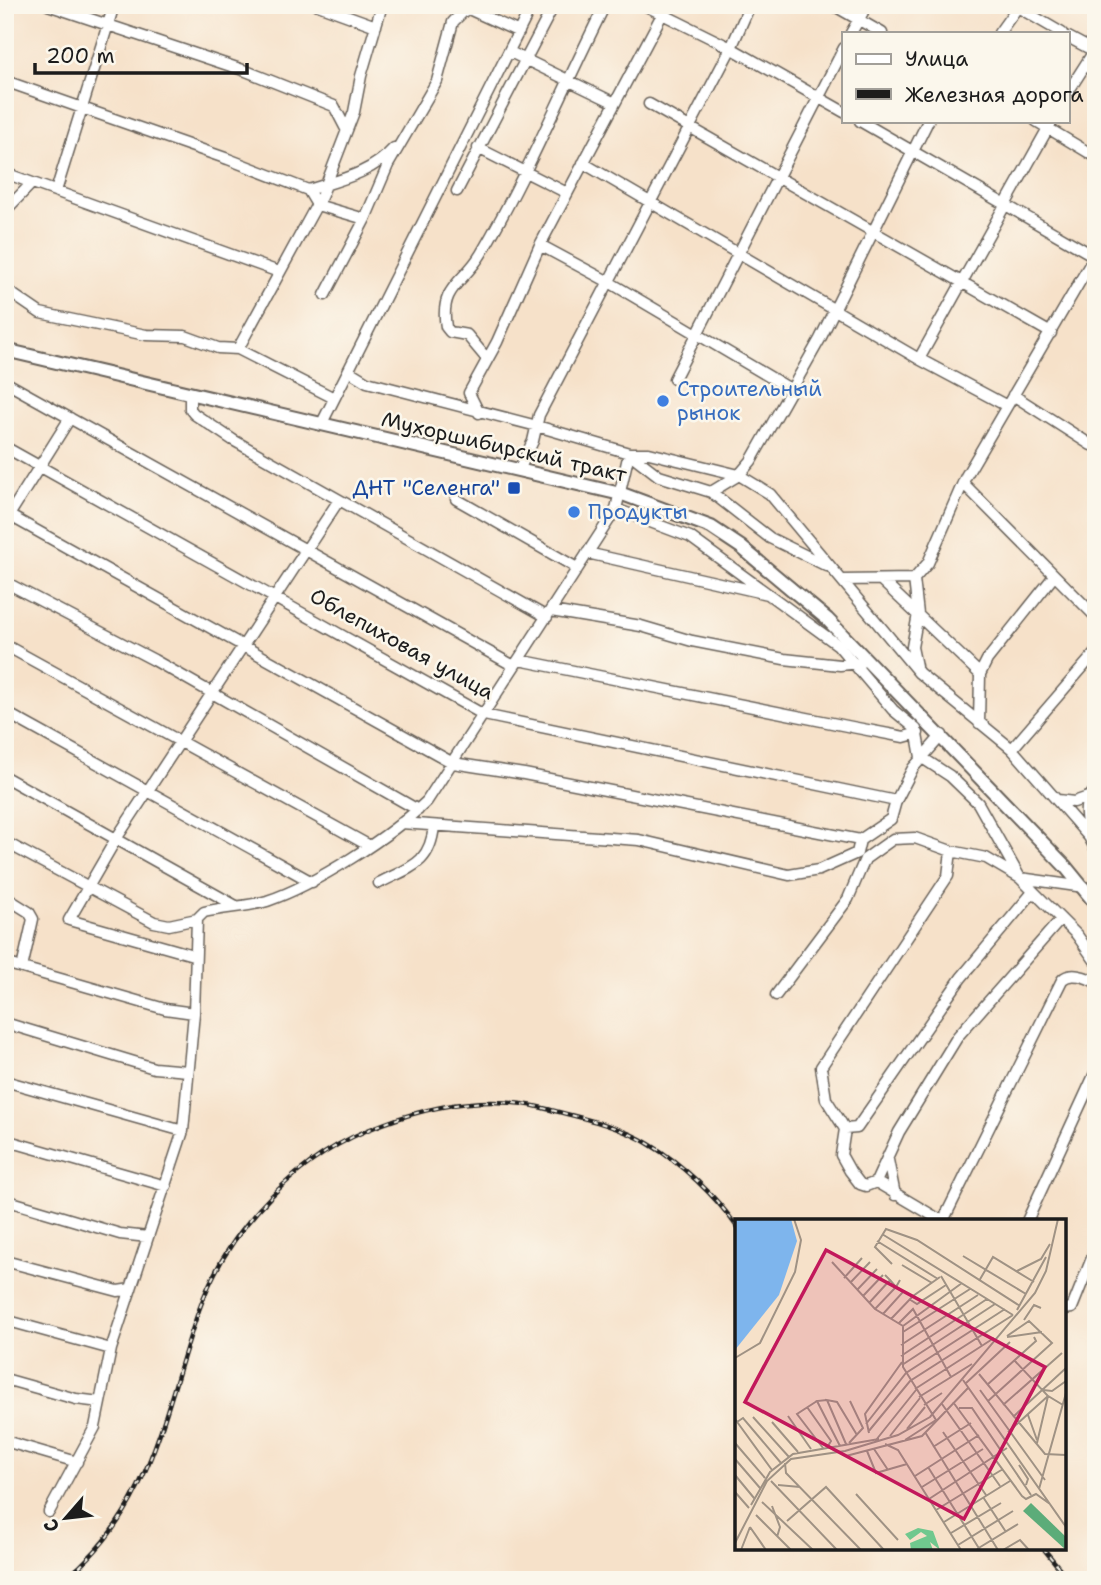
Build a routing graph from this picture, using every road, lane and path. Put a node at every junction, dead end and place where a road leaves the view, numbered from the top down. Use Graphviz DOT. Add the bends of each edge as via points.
graph roads {
  1 [pos="48,5"];
  2 [pos="114,5"];
  3 [pos="318,5"];
  4 [pos="382,5"];
  5 [pos="532,5"];
  6 [pos="554,5"];
  7 [pos="605,5"];
  8 [pos="644,5"];
  9 [pos="750,5"];
  10 [pos="833,5"];
  11 [pos="867,5"];
  12 [pos="466,6"];
  13 [pos="1017,6"];
  14 [pos="664,10"];
  15 [pos="858,20"];
  16 [pos="107,23"];
  17 [pos="376,26"];
  18 [pos="519,32"];
  19 [pos="852,32"];
  20 [pos="880,32"];
  21 [pos="1000,32"];
  22 [pos="1060,32"];
  23 [pos="1070,38"];
  24 [pos="731,48"];
  25 [pos="1095,50"];
  26 [pos="510,52"];
  27 [pos="842,52"];
  28 [pos="524,58"];
  29 [pos="567,79"];
  30 [pos="5,81"];
  31 [pos="1070,89"];
  32 [pos="358,97"];
  33 [pos="819,97"];
  34 [pos="615,103"];
  35 [pos="649,103"];
  36 [pos="334,106"];
  37 [pos="80,108"];
  38 [pos="842,111"];
  39 [pos="862,122"];
  40 [pos="927,122"];
  41 [pos="1050,124"];
  42 [pos="690,125"];
  43 [pos="346,129"];
  44 [pos="406,136"];
  45 [pos="478,148"];
  46 [pos="912,150"];
  47 [pos="1096,157"];
  48 [pos="583,163"];
  49 [pos="525,172"];
  50 [pos="5,173"];
  51 [pos="778,178"];
  52 [pos="32,183"];
  53 [pos="326,185"];
  54 [pos="307,190"];
  55 [pos="56,191"];
  56 [pos="457,191"];
  57 [pos="567,192"];
  58 [pos="650,202"];
  59 [pos="317,205"];
  60 [pos="1006,205"];
  61 [pos="5,211"];
  62 [pos="365,219"];
  63 [pos="874,231"];
  64 [pos="540,246"];
  65 [pos="739,254"];
  66 [pos="1095,255"];
  67 [pos="279,272"];
  68 [pos="964,281"];
  69 [pos="609,282"];
  70 [pos="5,289"];
  71 [pos="325,295"];
  72 [pos="835,310"];
  73 [pos="1051,333"];
  74 [pos="697,334"];
  75 [pos="238,349"];
  76 [pos="5,351"];
  77 [pos="487,359"];
  78 [pos="919,359"];
  79 [pos="349,371"];
  80 [pos="674,379"];
  81 [pos="5,382"];
  82 [pos="792,390"];
  83 [pos="190,393"];
  84 [pos="1013,396"];
  85 [pos="334,398"];
  86 [pos="1007,406"];
  87 [pos="478,412"];
  88 [pos="71,418"];
  89 [pos="322,423"];
  90 [pos="537,426"];
  91 [pos="1091,446"];
  92 [pos="5,447"];
  93 [pos="629,453"];
  94 [pos="39,466"];
  95 [pos="519,470"];
  96 [pos="739,475"];
  97 [pos="963,483"];
  98 [pos="711,492"];
  99 [pos="620,494"];
  100 [pos="456,499"];
  101 [pos="339,500"];
  102 [pos="617,509"];
  103 [pos="6,516"];
  104 [pos="308,549"];
  105 [pos="587,553"];
  106 [pos="577,568"];
  107 [pos="830,568"];
  108 [pos="1054,576"];
  109 [pos="914,579"];
  110 [pos="843,580"];
  111 [pos="882,581"];
  112 [pos="5,582"];
  113 [pos="769,594"];
  114 [pos="276,596"];
  115 [pos="549,614"];
  116 [pos="918,614"];
  117 [pos="1096,617"];
  118 [pos="5,645"];
  119 [pos="244,645"];
  120 [pos="1096,652"];
  121 [pos="861,662"];
  122 [pos="517,663"];
  123 [pos="919,673"];
  124 [pos="980,674"];
  125 [pos="212,693"];
  126 [pos="5,712"];
  127 [pos="484,715"];
  128 [pos="979,723"];
  129 [pos="918,733"];
  130 [pos="942,735"];
  131 [pos="182,741"];
  132 [pos="1012,749"];
  133 [pos="921,757"];
  134 [pos="453,763"];
  135 [pos="5,777"];
  136 [pos="1096,789"];
  137 [pos="148,791"];
  138 [pos="1088,797"];
  139 [pos="1058,800"];
  140 [pos="896,801"];
  141 [pos="418,810"];
  142 [pos="401,823"];
  143 [pos="434,826"];
  144 [pos="1089,837"];
  145 [pos="116,839"];
  146 [pos="860,840"];
  147 [pos="5,842"];
  148 [pos="368,845"];
  149 [pos="1096,850"];
  150 [pos="951,851"];
  151 [pos="861,856"];
  152 [pos="1020,878"];
  153 [pos="312,882"];
  154 [pos="379,883"];
  155 [pos="88,887"];
  156 [pos="1084,888"];
  157 [pos="1033,892"];
  158 [pos="5,897"];
  159 [pos="1096,904"];
  160 [pos="236,906"];
  161 [pos="197,919"];
  162 [pos="1061,919"];
  163 [pos="194,955"];
  164 [pos="1096,962"];
  165 [pos="5,963"];
  166 [pos="22,968"];
  167 [pos="1096,983"];
  168 [pos="776,995"];
  169 [pos="194,1013"];
  170 [pos="5,1023"];
  171 [pos="188,1071"];
  172 [pos="1096,1071"];
  173 [pos="5,1081"];
  174 [pos="845,1129"];
  175 [pos="183,1131"];
  176 [pos="5,1140"];
  177 [pos="887,1159"];
  178 [pos="876,1182"];
  179 [pos="166,1186"];
  180 [pos="895,1195"];
  181 [pos="5,1200"];
  182 [pos="939,1219"];
  183 [pos="944,1219"];
  184 [pos="1028,1219"];
  185 [pos="148,1237"];
  186 [pos="1096,1248"];
  187 [pos="5,1261"];
  188 [pos="131,1289"];
  189 [pos="1066,1309"];
  190 [pos="5,1320"];
  191 [pos="111,1349"];
  192 [pos="5,1379"];
  193 [pos="100,1402"];
  194 [pos="5,1441"];
  195 [pos="77,1462"];
  196 [pos="49,1513"];
  1 -- 16 [label="street"];
  2 -- 16 [label="street"];
  3 -- 17 [label="street"];
  4 -- 17 [label="street"];
  5 -- 18 [label="street"];
  6 -- 28 [label="street"];
  7 -- 29 [label="street"];
  8 -- 14 [label="street"];
  9 -- 24 [label="street"];
  10 -- 15 [label="street"];
  11 -- 15 [label="street"];
  12 -- 18 [label="street"];
  12 -- 44 [label="street" via="453,22 437,80"];
  13 -- 21 [label="street"];
  13 -- 22 [label="street"];
  14 -- 24 [label="street"];
  14 -- 34 [label="street"];
  15 -- 19 [label="street"];
  15 -- 20 [label="street"];
  16 -- 36 [label="street"];
  16 -- 37 [label="street"];
  17 -- 32 [label="street"];
  18 -- 26 [label="street"];
  23 -- 25 [label="street"];
  24 -- 33 [label="street"];
  24 -- 42 [label="street"];
  25 -- 31 [label="street"];
  26 -- 28 [label="street"];
  26 -- 79 [label="street"];
  27 -- 33 [label="street"];
  28 -- 29 [label="street"];
  28 -- 45 [label="street"];
  29 -- 34 [label="street"];
  29 -- 49 [label="street"];
  30 -- 37 [label="street"];
  32 -- 36 [label="street"];
  32 -- 43 [label="street"];
  33 -- 38 [label="street"];
  33 -- 51 [label="street"];
  34 -- 48 [label="street"];
  35 -- 42 [label="street"];
  36 -- 43 [label="street"];
  37 -- 54 [label="street"];
  37 -- 55 [label="street"];
  39 -- 46 [label="street"];
  40 -- 46 [label="street"];
  41 -- 47 [label="street"];
  41 -- 60 [label="street"];
  42 -- 51 [label="street"];
  42 -- 58 [label="street"];
  43 -- 53 [label="street"];
  44 -- 53 [label="street" via="373,166"];
  44 -- 62 [label="street"];
  45 -- 49 [label="street"];
  45 -- 56 [label="street"];
  46 -- 60 [label="street"];
  46 -- 63 [label="street"];
  48 -- 57 [label="street"];
  48 -- 58 [label="street"];
  49 -- 57 [label="street"];
  49 -- 77 [label="street" via="480,256 450,287 446,303 450,332 467,335"];
  50 -- 52 [label="street"];
  51 -- 63 [label="street"];
  51 -- 65 [label="street"];
  52 -- 55 [label="street"];
  52 -- 61 [label="street"];
  53 -- 54 [label="street"];
  53 -- 59 [label="street"];
  54 -- 59 [label="street"];
  55 -- 67 [label="street"];
  57 -- 64 [label="street"];
  58 -- 65 [label="street"];
  58 -- 69 [label="street"];
  59 -- 62 [label="street"];
  59 -- 67 [label="street"];
  60 -- 66 [label="street"];
  60 -- 68 [label="street"];
  62 -- 71 [label="street"];
  63 -- 68 [label="street"];
  63 -- 72 [label="street"];
  64 -- 69 [label="street"];
  64 -- 77 [label="street"];
  65 -- 72 [label="street"];
  65 -- 74 [label="street"];
  66 -- 73 [label="street"];
  67 -- 75 [label="street"];
  68 -- 73 [label="street"];
  68 -- 78 [label="street"];
  69 -- 74 [label="street"];
  69 -- 90 [label="street"];
  70 -- 75 [label="street" via="40,313"];
  72 -- 78 [label="street"];
  72 -- 82 [label="street"];
  73 -- 84 [label="street"];
  74 -- 80 [label="street"];
  74 -- 82 [label="street"];
  75 -- 85 [label="street"];
  76 -- 83 [label="main road, Мухоршибирский тракт"];
  77 -- 87 [label="street" via="470,393"];
  78 -- 86 [label="street"];
  79 -- 85 [label="street"];
  79 -- 87 [label="street" via="367,382"];
  81 -- 88 [label="street"];
  82 -- 96 [label="street"];
  83 -- 89 [label="main road, Мухоршибирский тракт"];
  83 -- 101 [label="street" via="194,414"];
  84 -- 86 [label="street"];
  84 -- 91 [label="street"];
  85 -- 89 [label="street"];
  86 -- 97 [label="street"];
  87 -- 90 [label="street"];
  88 -- 94 [label="street"];
  88 -- 104 [label="street"];
  89 -- 95 [label="main road, Мухоршибирский тракт"];
  90 -- 93 [label="street"];
  90 -- 95 [label="street"];
  92 -- 94 [label="street, Облепиховая улица"];
  93 -- 96 [label="street" via="649,453"];
  93 -- 98 [label="street" via="659,477"];
  93 -- 99 [label="street"];
  94 -- 103 [label="street"];
  94 -- 114 [label="street, Облепиховая улица"];
  95 -- 99 [label="main road, Мухоршибирский тракт"];
  96 -- 98 [label="street"];
  96 -- 107 [label="street" via="770,494"];
  97 -- 108 [label="street"];
  97 -- 109 [label="street" via="928,563"];
  98 -- 107 [label="street" via="770,538"];
  99 -- 102 [label="street"];
  99 -- 121 [label="main road, Мухоршибирский тракт" via="711,527 741,547 827,619"];
  100 -- 106 [label="street"];
  101 -- 104 [label="street"];
  101 -- 115 [label="street"];
  102 -- 105 [label="street"];
  102 -- 113 [label="street" via="690,537"];
  103 -- 119 [label="street"];
  104 -- 114 [label="street"];
  104 -- 122 [label="street"];
  105 -- 106 [label="street"];
  105 -- 113 [label="street"];
  106 -- 115 [label="street"];
  107 -- 110 [label="street"];
  108 -- 117 [label="street"];
  108 -- 124 [label="street" via="986,660"];
  109 -- 111 [label="street"];
  109 -- 116 [label="street"];
  110 -- 111 [label="street"];
  110 -- 123 [label="street"];
  111 -- 116 [label="street"];
  112 -- 125 [label="street"];
  113 -- 121 [label="street"];
  114 -- 119 [label="street"];
  114 -- 127 [label="street, Облепиховая улица"];
  115 -- 121 [label="street" via="642,626 784,659"];
  115 -- 122 [label="street"];
  116 -- 123 [label="street" via="912,647"];
  116 -- 124 [label="street"];
  118 -- 131 [label="street"];
  119 -- 125 [label="street"];
  119 -- 134 [label="street"];
  120 -- 132 [label="street"];
  121 -- 129 [label="street" via="894,710"];
  121 -- 130 [label="main road, Мухоршибирский тракт"];
  122 -- 127 [label="street"];
  122 -- 129 [label="street" via="904,737"];
  123 -- 128 [label="street"];
  124 -- 128 [label="street"];
  125 -- 131 [label="street"];
  125 -- 141 [label="street"];
  126 -- 137 [label="street"];
  127 -- 134 [label="street"];
  127 -- 140 [label="street, Облепиховая улица"];
  128 -- 132 [label="street"];
  129 -- 133 [label="street"];
  130 -- 133 [label="street"];
  130 -- 156 [label="main road, Мухоршибирский тракт"];
  131 -- 137 [label="street"];
  131 -- 148 [label="street"];
  132 -- 139 [label="street"];
  133 -- 140 [label="street"];
  133 -- 152 [label="street" via="978,803"];
  134 -- 141 [label="street"];
  134 -- 146 [label="street"];
  135 -- 145 [label="street"];
  136 -- 138 [label="street"];
  137 -- 145 [label="street"];
  137 -- 153 [label="street"];
  138 -- 139 [label="street" via="1074,802"];
  138 -- 144 [label="street" via="1084,809"];
  139 -- 144 [label="street"];
  140 -- 146 [label="street" via="891,819"];
  141 -- 142 [label="street"];
  142 -- 143 [label="street"];
  142 -- 148 [label="street"];
  143 -- 151 [label="street" via="639,840 789,875"];
  143 -- 154 [label="street" via="432,844 423,859"];
  144 -- 149 [label="street"];
  145 -- 155 [label="street"];
  145 -- 160 [label="street"];
  146 -- 151 [label="street"];
  147 -- 155 [label="street"];
  148 -- 153 [label="street"];
  150 -- 151 [label="street" via="905,836"];
  150 -- 152 [label="street" via="986,858"];
  150 -- 174 [label="street" via="948,876 821,1067 827,1099"];
  151 -- 168 [label="street" via="848,899"];
  152 -- 156 [label="street"];
  152 -- 157 [label="street"];
  153 -- 160 [label="street" via="265,902"];
  155 -- 161 [label="street" via="154,922 169,925"];
  155 -- 163 [label="street" via="69,920"];
  156 -- 159 [label="main road, Мухоршибирский тракт"];
  157 -- 162 [label="street"];
  157 -- 174 [label="street" via="961,978 857,1128"];
  158 -- 166 [label="street" via="33,919"];
  160 -- 161 [label="street" via="204,912"];
  161 -- 163 [label="street"];
  162 -- 164 [label="street"];
  162 -- 177 [label="street" via="958,1036"];
  163 -- 169 [label="street"];
  165 -- 166 [label="street"];
  166 -- 169 [label="street"];
  167 -- 183 [label="street" via="1065,976"];
  169 -- 171 [label="street"];
  170 -- 171 [label="street" via="154,1068"];
  171 -- 175 [label="street"];
  172 -- 184 [label="street"];
  173 -- 175 [label="street"];
  174 -- 178 [label="street" via="841,1155 850,1171 860,1184"];
  175 -- 179 [label="street"];
  176 -- 179 [label="street"];
  177 -- 178 [label="street"];
  177 -- 180 [label="street"];
  178 -- 180 [label="street"];
  179 -- 185 [label="street"];
  180 -- 182 [label="street"];
  181 -- 185 [label="street"];
  185 -- 188 [label="street"];
  186 -- 189 [label="street" via="1072,1308"];
  187 -- 188 [label="street" via="118,1292"];
  188 -- 191 [label="street"];
  190 -- 191 [label="street"];
  191 -- 193 [label="street"];
  192 -- 193 [label="street"];
  193 -- 195 [label="street" via="96,1427"];
  194 -- 195 [label="street"];
  195 -- 196 [label="street"];
}
